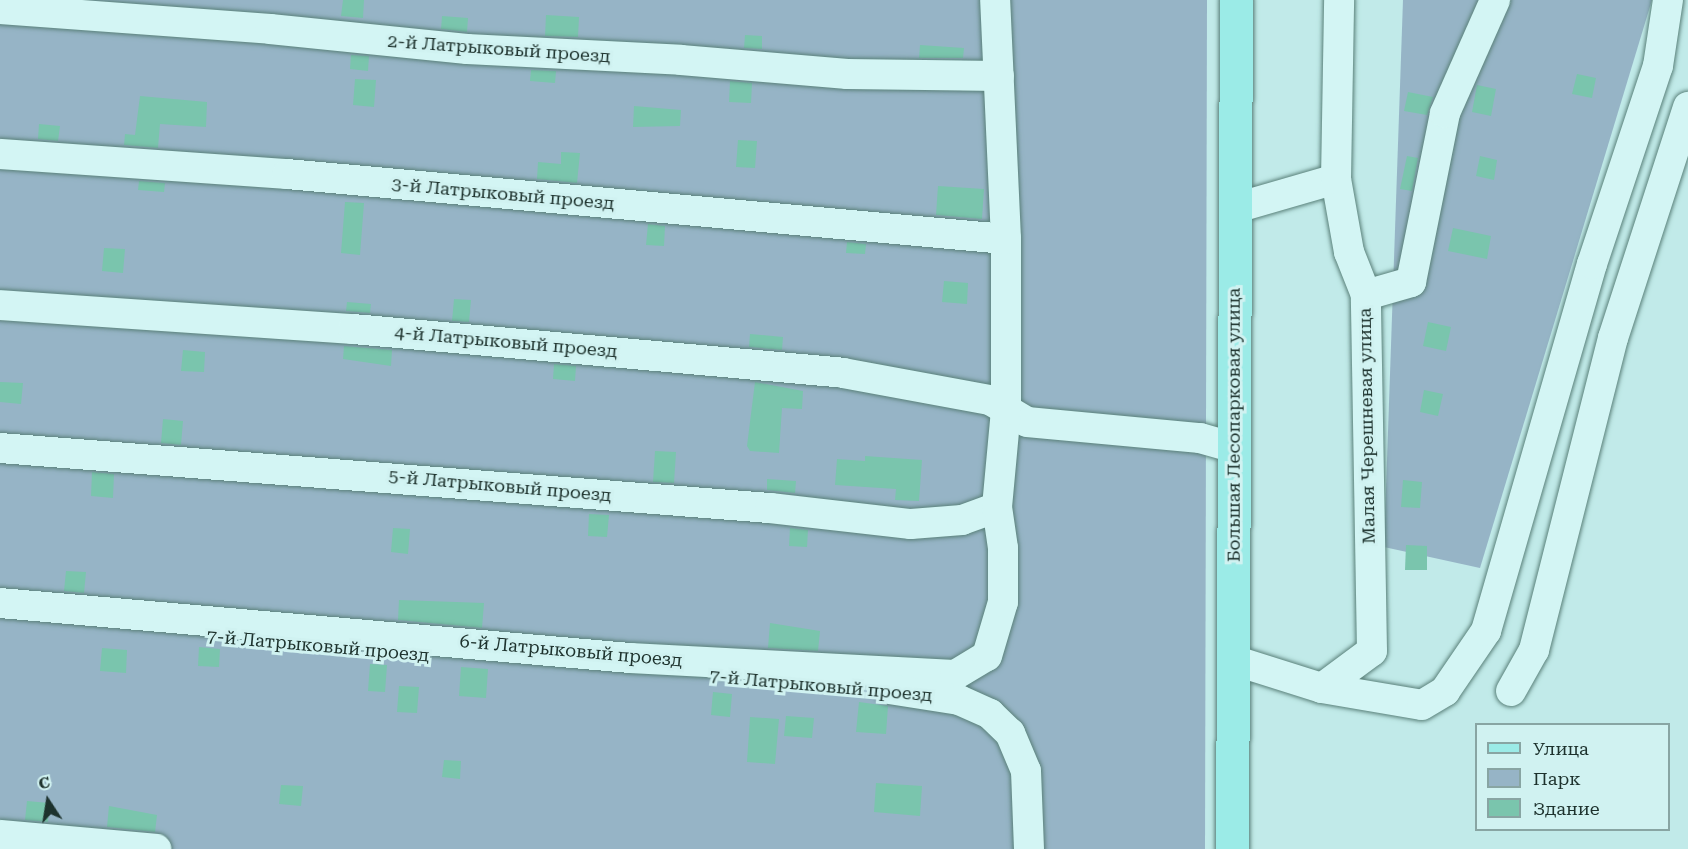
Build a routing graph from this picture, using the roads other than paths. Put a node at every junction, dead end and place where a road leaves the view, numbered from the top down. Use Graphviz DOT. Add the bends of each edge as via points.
graph roads {
  1 [pos="995,0"];
  2 [pos="1236,0"];
  3 [pos="1340,0"];
  4 [pos="1495,0"];
  5 [pos="1668,0"];
  6 [pos="0,9"];
  7 [pos="999,76"];
  8 [pos="1688,107"];
  9 [pos="0,154"];
  10 [pos="1336,179"];
  11 [pos="1236,208"];
  12 [pos="1006,239"];
  13 [pos="1366,295"];
  14 [pos="0,305"];
  15 [pos="1006,410"];
  16 [pos="0,448"];
  17 [pos="1234,448"];
  18 [pos="997,507"];
  19 [pos="0,603"];
  20 [pos="0,618"];
  21 [pos="1233,660"];
  22 [pos="1323,688"];
  23 [pos="1511,692"];
  24 [pos="0,835"];
  25 [pos="156,849"];
  26 [pos="1029,849"];
  27 [pos="1232,849"];
  1 -- 7 [label="street, 6-й Латрыковый проезд"];
  2 -- 11 [label="main road, Большая Лесопарковая улица"];
  3 -- 10 [label="street, Малая Черешневая улица"];
  4 -- 13 [label="street" via="1445,113 1411,282"];
  5 -- 22 [label="street" via="1658,66 1592,264 1486,631 1445,691 1422,705"];
  6 -- 7 [label="street, 2-й Латрыковый проезд" via="270,29 467,50 681,60 847,74"];
  7 -- 12 [label="street, 6-й Латрыковый проезд"];
  8 -- 23 [label="street" via="1613,338 1534,650"];
  9 -- 12 [label="street, 3-й Латрыковый проезд" via="287,174"];
  10 -- 11 [label="street"];
  10 -- 13 [label="street, Малая Черешневая улица" via="1349,252"];
  11 -- 17 [label="main road, Большая Лесопарковая улица"];
  12 -- 15 [label="street, 6-й Латрыковый проезд"];
  13 -- 22 [label="street, Малая Черешневая улица" via="1372,651"];
  14 -- 15 [label="street, 4-й Латрыковый проезд" via="352,329 832,372 952,390 990,400"];
  15 -- 17 [label="street, 4-й Латрыковый проезд" via="1027,422 1200,438"];
  15 -- 18 [label="street, 6-й Латрыковый проезд"];
  16 -- 18 [label="street, 5-й Латрыковый проезд" via="758,507 911,524 962,519"];
  17 -- 21 [label="main road, Большая Лесопарковая улица"];
  18 -- 19 [label="street, 6-й Латрыковый проезд" via="1003,548 1003,602 987,656 955,675 630,658"];
  20 -- 26 [label="street, 7-й Латрыковый проезд" via="363,651 906,690 959,699 990,714 1010,733 1026,771"];
  21 -- 22 [label="street"];
  21 -- 27 [label="main road, Большая Лесопарковая улица"];
  24 -- 25 [label="street"];
}
